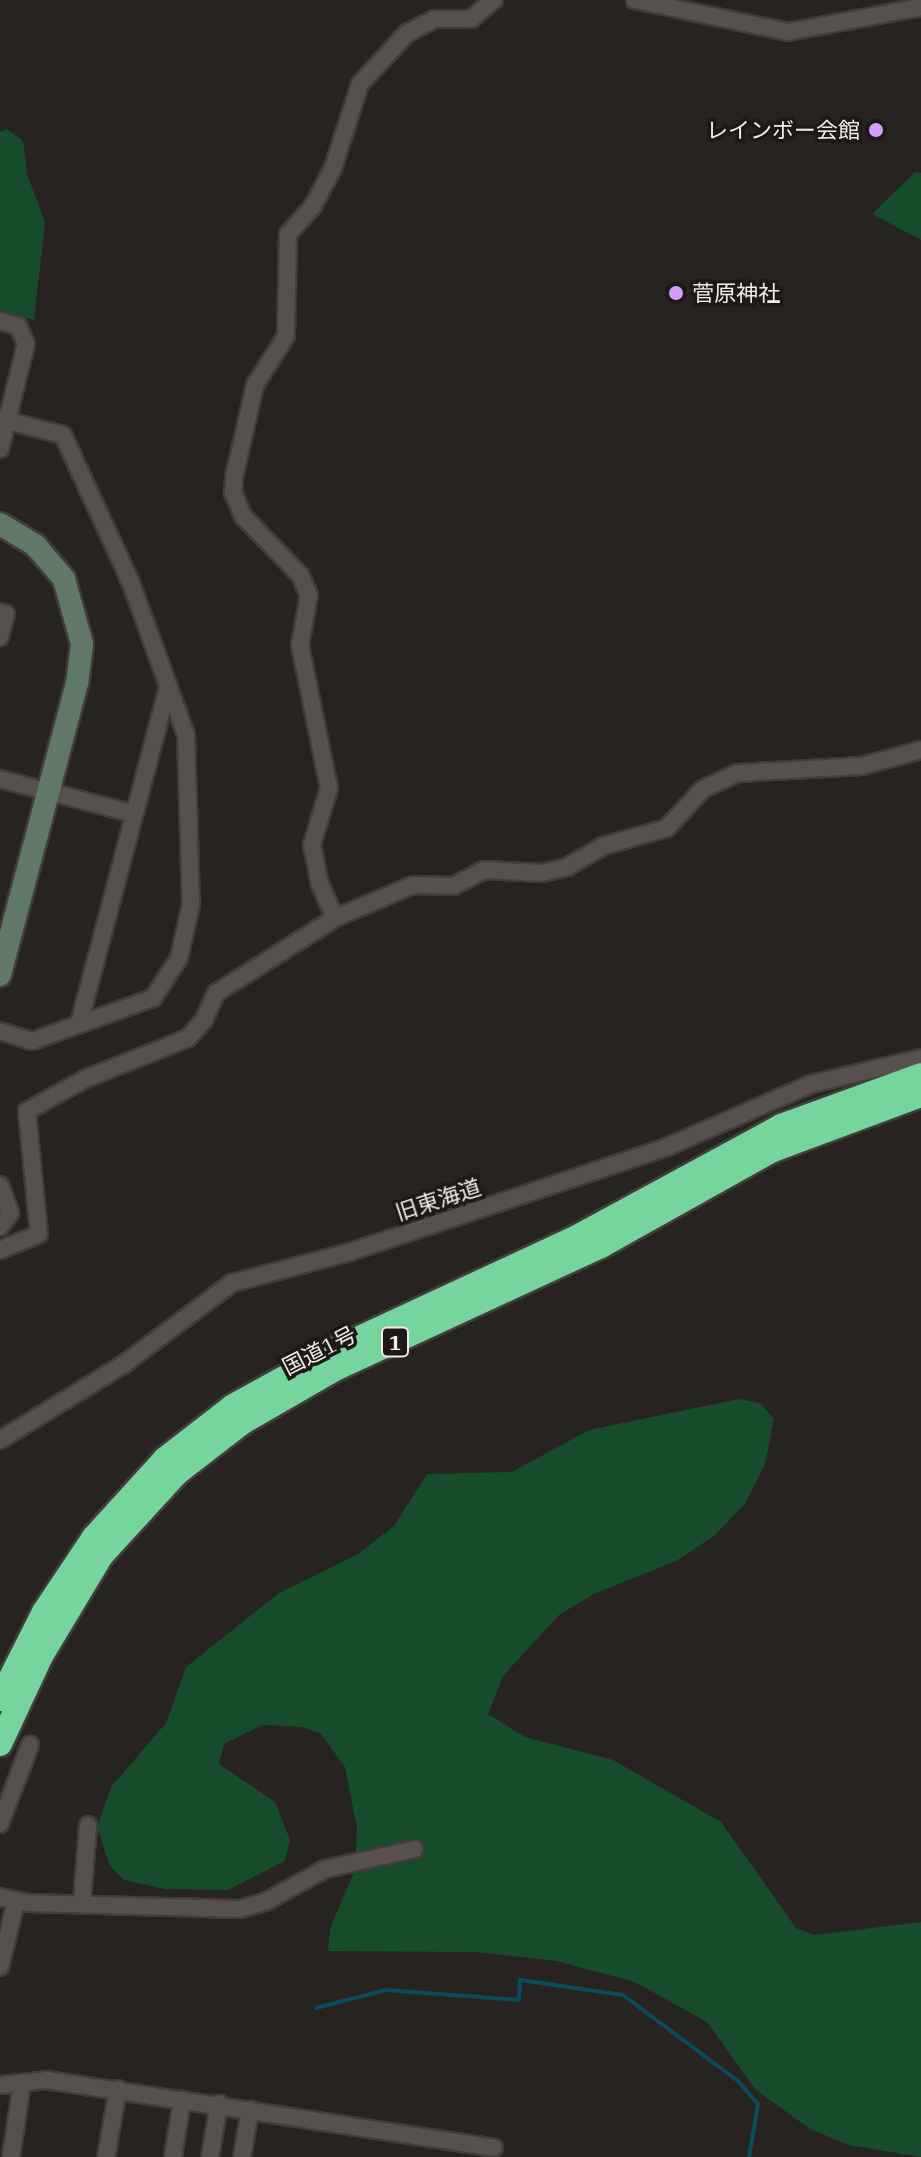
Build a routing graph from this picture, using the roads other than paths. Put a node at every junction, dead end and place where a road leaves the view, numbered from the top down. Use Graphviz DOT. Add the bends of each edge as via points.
graph roads {
  1 [pos="494,0"];
  2 [pos="635,0"];
  3 [pos="921,7"];
  4 [pos="0,321"];
  5 [pos="4,420"];
  6 [pos="0,449"];
  7 [pos="0,524"];
  8 [pos="0,612"];
  9 [pos="0,637"];
  10 [pos="168,686"];
  11 [pos="921,750"];
  12 [pos="0,779"];
  13 [pos="47,791"];
  14 [pos="134,814"];
  15 [pos="335,918"];
  16 [pos="0,975"];
  17 [pos="79,1024"];
  18 [pos="0,1031"];
  19 [pos="921,1058"];
  20 [pos="921,1075"];
  21 [pos="921,1095"];
  22 [pos="0,1185"];
  23 [pos="0,1227"];
  24 [pos="0,1250"];
  25 [pos="0,1440"];
  26 [pos="0,1699"];
  27 [pos="0,1744"];
  28 [pos="30,1745"];
  29 [pos="0,1824"];
  30 [pos="88,1825"];
  31 [pos="415,1849"];
  32 [pos="8,1899"];
  33 [pos="82,1902"];
  34 [pos="0,1967"];
  35 [pos="22,2083"];
  36 [pos="0,2085"];
  37 [pos="118,2089"];
  38 [pos="182,2100"];
  39 [pos="219,2104"];
  40 [pos="250,2110"];
  41 [pos="494,2148"];
  42 [pos="11,2157"];
  43 [pos="106,2157"];
  44 [pos="173,2157"];
  45 [pos="210,2157"];
  46 [pos="242,2157"];
  1 -- 15 [label="street" via="471,19 434,19 407,33 360,84 333,168 313,206 288,234 286,336 255,385 234,477 233,493 243,516 300,575 309,595 300,645 329,788 312,845 320,885"];
  2 -- 3 [label="street" via="788,32"];
  4 -- 5 [label="street" via="18,326 26,344"];
  5 -- 6 [label="street"];
  5 -- 10 [label="street" via="63,435 131,583"];
  7 -- 13 [label="street" via="35,545 55,566 80,624 77,683"];
  8 -- 9 [label="street" via="6,614"];
  10 -- 14 [label="street"];
  10 -- 17 [label="street" via="186,750 191,905 179,958 153,998"];
  11 -- 15 [label="street" via="862,766 738,773 703,789 667,828 603,846 567,867 542,873 484,870 453,886 413,885"];
  12 -- 13 [label="street"];
  13 -- 14 [label="street"];
  13 -- 16 [label="street"];
  14 -- 17 [label="street"];
  15 -- 24 [label="street" via="216,993 204,1020 188,1038 85,1079 27,1111 39,1234"];
  17 -- 18 [label="street" via="32,1041"];
  19 -- 25 [label="street, 旧東海道" via="811,1084 667,1147 350,1252 232,1283 124,1364"];
  20 -- 26 [label="highway, 国道1号 / 1" via="781,1126 573,1239 342,1346 233,1406 165,1459 94,1537 44,1612"];
  21 -- 27 [label="highway, 国道1号 / 1" via="773,1150 601,1246 337,1368 243,1422 177,1473 101,1556 41,1656"];
  22 -- 23 [label="street" via="10,1213"];
  28 -- 29 [label="street"];
  30 -- 33 [label="street"];
  31 -- 33 [label="street" via="325,1869 265,1902 240,1909"];
  32 -- 33 [label="street"];
  32 -- 34 [label="street"];
  35 -- 36 [label="street"];
  35 -- 37 [label="street" via="46,2080"];
  35 -- 42 [label="street"];
  37 -- 38 [label="street"];
  37 -- 43 [label="street"];
  38 -- 39 [label="street"];
  38 -- 44 [label="street"];
  39 -- 40 [label="street"];
  39 -- 45 [label="street"];
  40 -- 41 [label="street"];
  40 -- 46 [label="street"];
}
